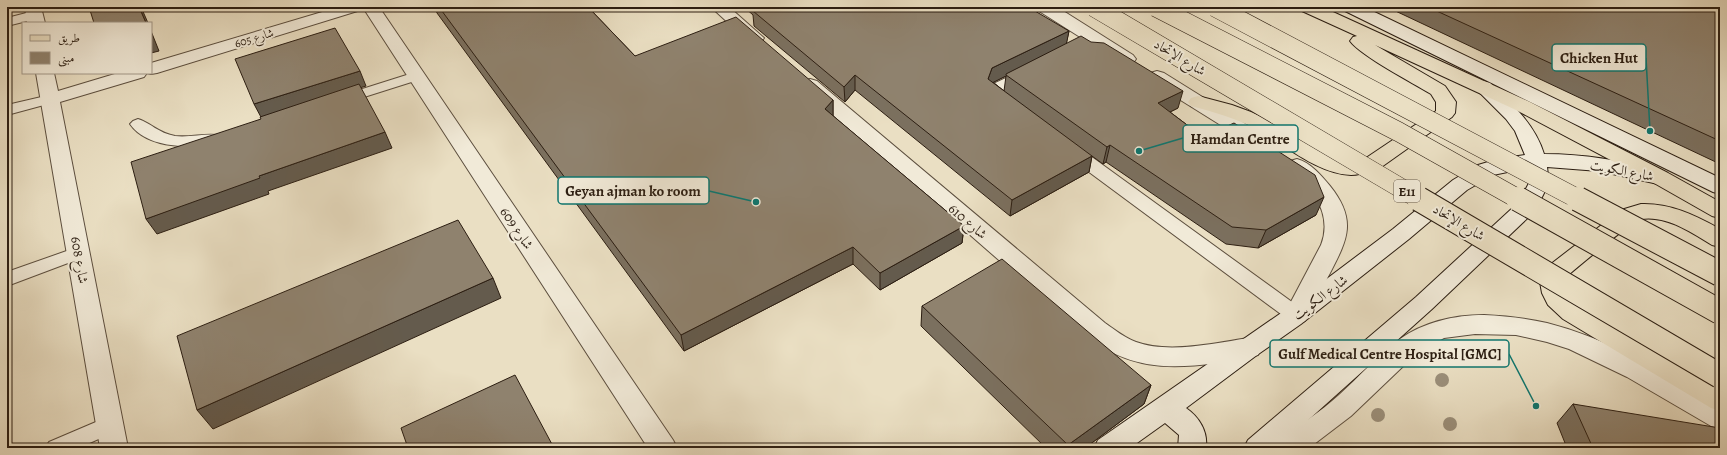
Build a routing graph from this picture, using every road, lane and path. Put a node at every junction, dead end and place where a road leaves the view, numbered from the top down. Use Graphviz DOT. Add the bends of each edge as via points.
graph roads {
  1 [pos="357,7"];
  2 [pos="371,7"];
  3 [pos="718,7"];
  4 [pos="1094,7"];
  5 [pos="1156,7"];
  6 [pos="1215,7"];
  7 [pos="1308,7"];
  8 [pos="1045,11"];
  9 [pos="34,15"];
  10 [pos="1346,15"];
  11 [pos="7,22"];
  12 [pos="772,53"];
  13 [pos="1040,66"];
  14 [pos="152,69"];
  15 [pos="45,74"];
  16 [pos="135,74"];
  17 [pos="796,74"];
  18 [pos="416,76"];
  19 [pos="1483,87"];
  20 [pos="50,100"];
  21 [pos="1198,102"];
  22 [pos="326,105"];
  23 [pos="7,110"];
  24 [pos="1017,111"];
  25 [pos="138,124"];
  26 [pos="229,137"];
  27 [pos="1061,143"];
  28 [pos="1536,160"];
  29 [pos="1661,178"];
  30 [pos="1720,187"];
  31 [pos="1720,211"];
  32 [pos="1720,239"];
  33 [pos="78,253"];
  34 [pos="1720,274"];
  35 [pos="7,279"];
  36 [pos="1720,312"];
  37 [pos="1296,315"];
  38 [pos="1249,348"];
  39 [pos="1720,376"];
  40 [pos="1720,400"];
  41 [pos="1165,410"];
  42 [pos="1720,418"];
  43 [pos="110,425"];
  44 [pos="56,448"];
  45 [pos="114,448"];
  46 [pos="663,448"];
  47 [pos="1108,448"];
  48 [pos="1192,448"];
  49 [pos="1258,448"];
  50 [pos="1286,448"];
  1 -- 14 [label="street, شارع 605"];
  2 -- 18 [label="street, شارع 609"];
  3 -- 12 [label="street"];
  4 -- 39 [label="main road, شارع الإتحاد / E11, bridge"];
  5 -- 36 [label="main road, bridge" via="1399,132"];
  6 -- 34 [label="main road, bridge"];
  7 -- 10 [label="main road"];
  8 -- 21 [label="street" via="1086,42 1142,68"];
  9 -- 11 [label="lane"];
  10 -- 19 [label="main road"];
  10 -- 21 [label="main road" via="1349,32 1374,52 1431,85 1444,96 1446,102 1445,112 1373,164 1355,168 1332,165 1248,118 1228,109"];
  10 -- 30 [label="street"];
  13 -- 24 [label="lane" via="996,88 996,94"];
  15 -- 20 [label="street, شارع 608"];
  16 -- 20 [label="street"];
  17 -- 38 [label="street, شارع 610" via="1114,343 1134,352 1157,356"];
  18 -- 22 [label="lane"];
  18 -- 46 [label="street, شارع 609"];
  19 -- 28 [label="street" via="1504,105 1524,130"];
  19 -- 29 [label="main road" via="1562,125"];
  20 -- 23 [label="lane"];
  20 -- 33 [label="street, شارع 608"];
  21 -- 37 [label="street" via="1301,169 1321,189 1330,203 1336,231 1332,246"];
  25 -- 26 [label="lane" via="157,137 172,140"];
  27 -- 37 [label="lane"];
  28 -- 29 [label="street, شارع الكويت" via="1597,164"];
  28 -- 37 [label="street, شارع الكويت" via="1497,166 1470,178"];
  28 -- 49 [label="street" via="1538,184 1527,206 1424,303"];
  29 -- 31 [label="main road"];
  32 -- 40 [label="main road" via="1671,215 1636,212 1559,270 1551,281 1555,297 1571,313"];
  33 -- 35 [label="lane"];
  33 -- 43 [label="street, شارع 608"];
  37 -- 38 [label="street, شارع الكويت"];
  38 -- 41 [label="street, شارع الكويت"];
  41 -- 47 [label="street, شارع الكويت"];
  41 -- 48 [label="street" via="1184,421 1191,431 1194,442"];
  42 -- 50 [label="street" via="1621,362 1569,339 1520,326 1472,324 1430,333 1413,342 1336,413"];
  43 -- 44 [label="lane"];
  43 -- 45 [label="street, شارع 608"];
}
